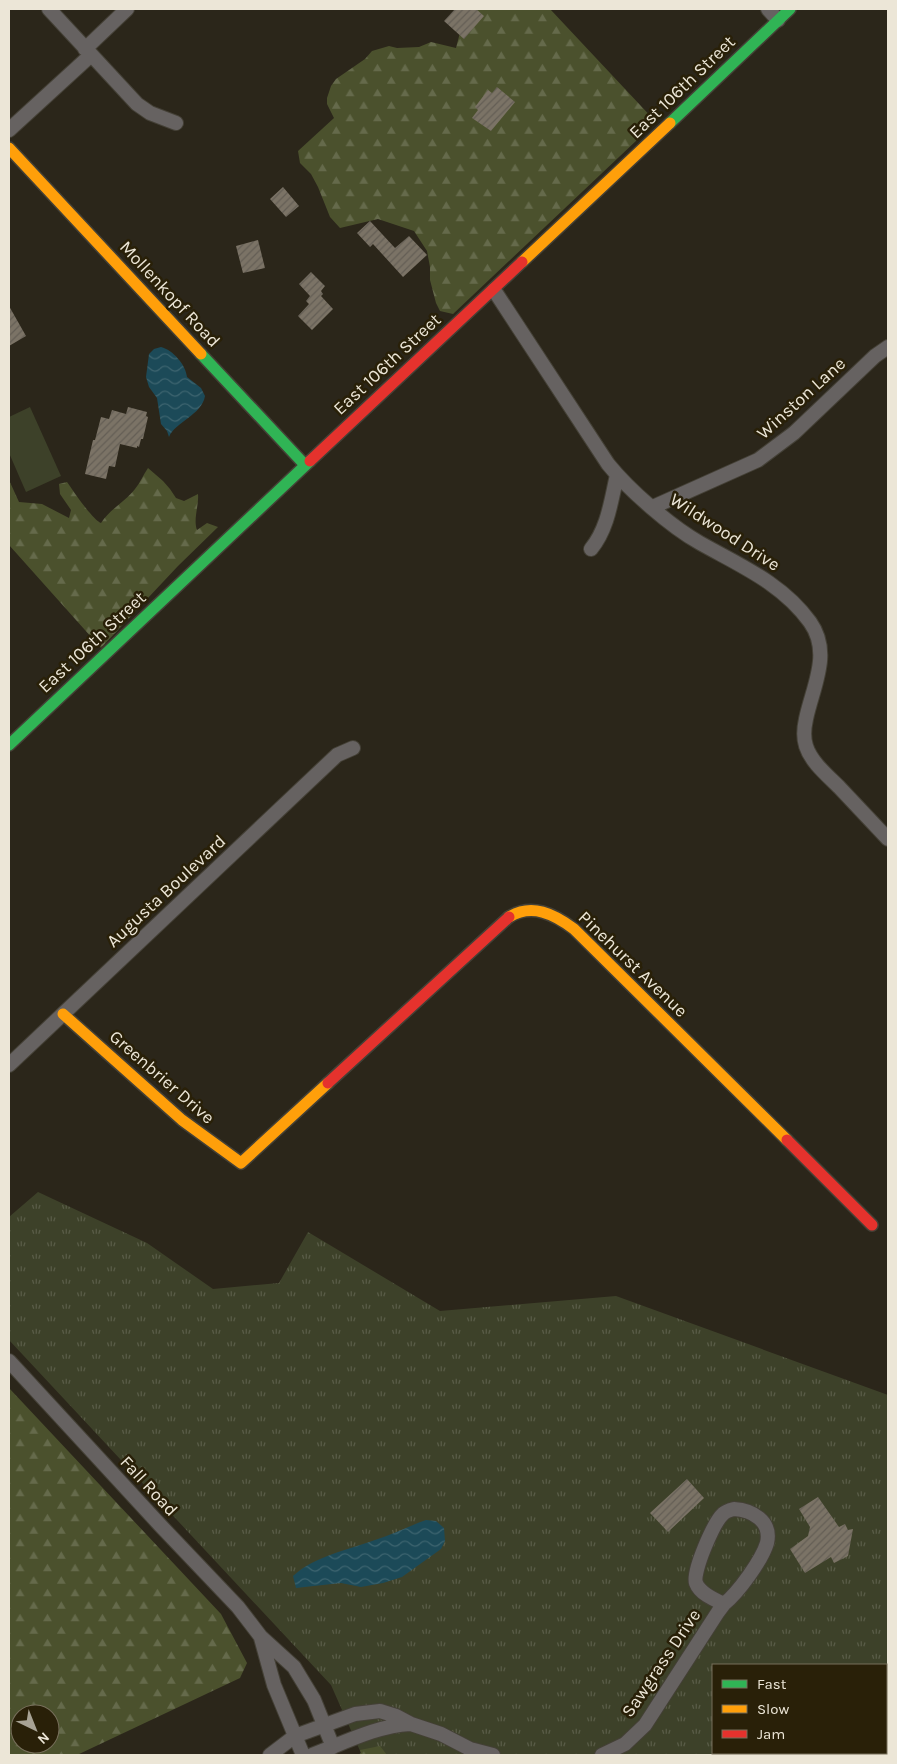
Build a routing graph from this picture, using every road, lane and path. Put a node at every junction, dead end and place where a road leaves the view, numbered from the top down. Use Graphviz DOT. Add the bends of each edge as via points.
graph roads {
  1 [pos="49,9"];
  2 [pos="127,9"];
  3 [pos="768,9"];
  4 [pos="790,9"];
  5 [pos="778,20"];
  6 [pos="88,52"];
  7 [pos="176,123"];
  8 [pos="9,130"];
  9 [pos="9,148"];
  10 [pos="494,290"];
  11 [pos="888,347"];
  12 [pos="305,465"];
  13 [pos="617,475"];
  14 [pos="653,507"];
  15 [pos="591,548"];
  16 [pos="9,745"];
  17 [pos="353,748"];
  18 [pos="888,839"];
  19 [pos="63,1014"];
  20 [pos="9,1065"];
  21 [pos="241,1163"];
  22 [pos="872,1225"];
  23 [pos="9,1361"];
  24 [pos="724,1604"];
  25 [pos="261,1637"];
  26 [pos="324,1724"];
  27 [pos="411,1724"];
  28 [pos="295,1736"];
  29 [pos="333,1747"];
  30 [pos="270,1755"];
  31 [pos="303,1755"];
  32 [pos="312,1755"];
  33 [pos="493,1755"];
  34 [pos="602,1755"];
  1 -- 6 [label="street"];
  2 -- 6 [label="street"];
  3 -- 5 [label="street"];
  4 -- 5 [label="street, East 106th Street"];
  5 -- 10 [label="street, East 106th Street"];
  6 -- 7 [label="street" via="144,110"];
  6 -- 8 [label="street"];
  9 -- 12 [label="street, Mollenkopf Road"];
  10 -- 12 [label="street, East 106th Street"];
  10 -- 13 [label="street, Wildwood Drive"];
  11 -- 14 [label="street, Winston Lane" via="874,356 794,433 765,455"];
  12 -- 16 [label="street, East 106th Street"];
  13 -- 14 [label="street, Wildwood Drive"];
  13 -- 15 [label="street" via="604,527"];
  14 -- 18 [label="street, Wildwood Drive" via="698,542 761,576 809,620 819,642 821,666 804,728 806,745 815,762"];
  17 -- 19 [label="street, Augusta Boulevard" via="337,755"];
  19 -- 20 [label="street, Augusta Boulevard"];
  19 -- 21 [label="street, Greenbrier Drive" via="182,1120"];
  21 -- 22 [label="street, Pinehurst Avenue" via="510,916 528,909 554,915 574,929"];
  23 -- 25 [label="street, Fall Road" via="238,1607"];
  24 -- 24 [label="street, Sawgrass Drive" via="738,1592 767,1542 765,1524 743,1509 728,1510 722,1514 696,1574 700,1589"];
  24 -- 34 [label="street, Sawgrass Drive" via="644,1725 625,1744"];
  25 -- 26 [label="street, Fall Road" via="294,1667"];
  25 -- 28 [label="street, Fall Road" via="274,1685"];
  26 -- 27 [label="street" via="355,1714 380,1711"];
  26 -- 28 [label="street"];
  26 -- 29 [label="street, Fall Road"];
  27 -- 29 [label="street" via="393,1725"];
  27 -- 33 [label="street" via="470,1749"];
  28 -- 30 [label="street"];
  28 -- 31 [label="street, Fall Road"];
  29 -- 32 [label="street"];
}
